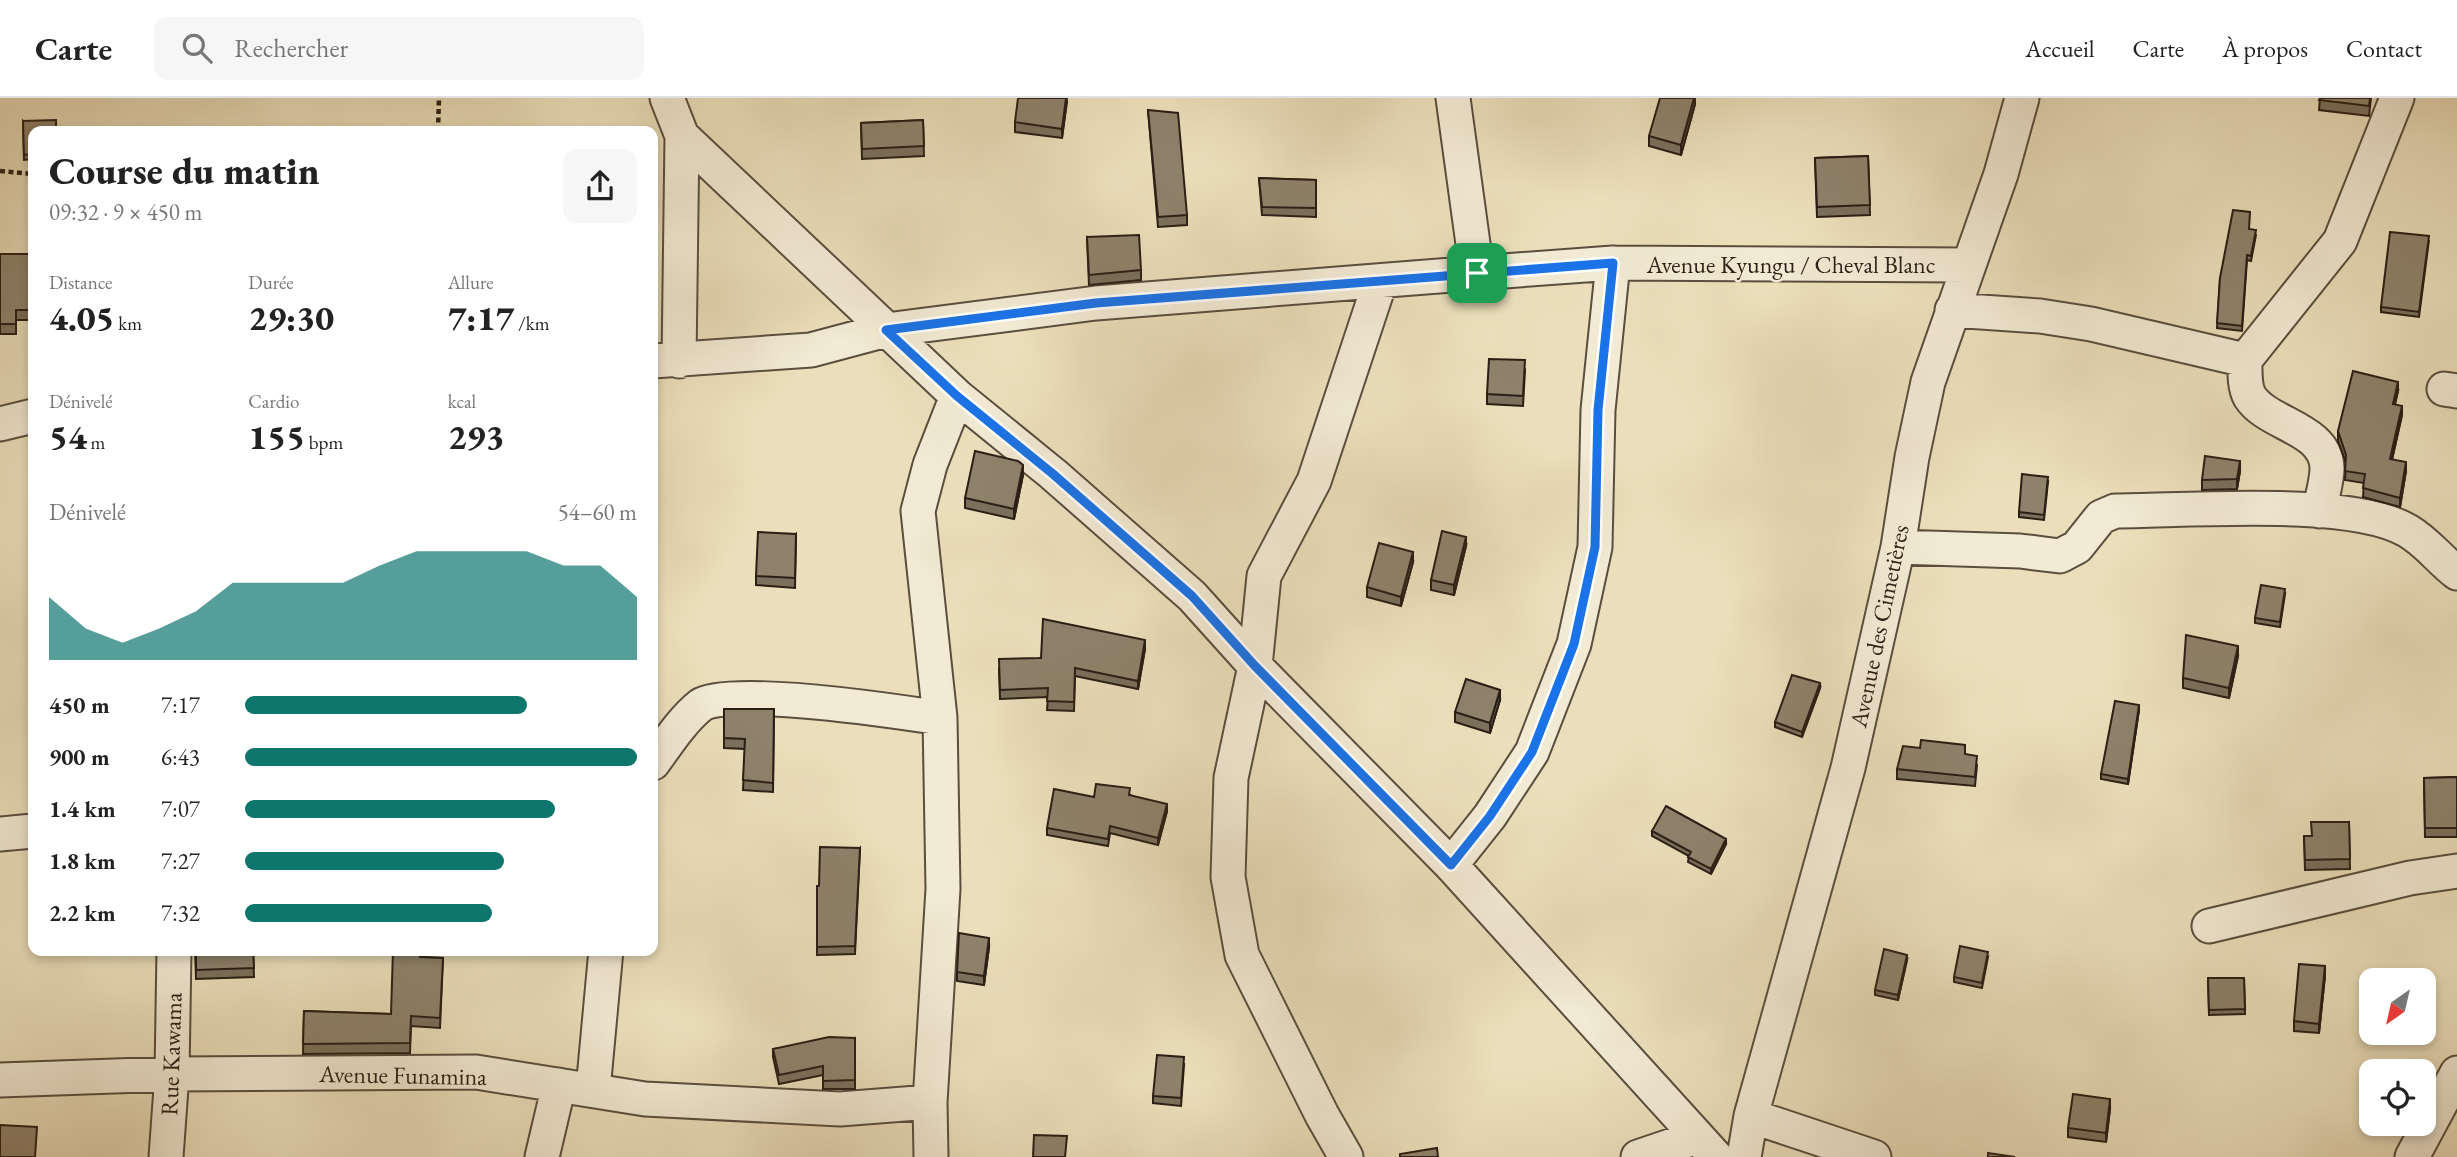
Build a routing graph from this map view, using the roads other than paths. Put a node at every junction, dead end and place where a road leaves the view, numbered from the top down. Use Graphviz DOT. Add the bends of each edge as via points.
graph roads {
  1 [pos="667,98"];
  2 [pos="1453,98"];
  3 [pos="2022,98"];
  4 [pos="2397,98"];
  5 [pos="682,136"];
  6 [pos="1613,263"];
  7 [pos="1969,265"];
  8 [pos="1477,273"];
  9 [pos="1380,282"];
  10 [pos="1952,310"];
  11 [pos="886,330"];
  12 [pos="2245,360"];
  13 [pos="666,361"];
  14 [pos="957,396"];
  15 [pos="28,417"];
  16 [pos="0,424"];
  17 [pos="2319,511"];
  18 [pos="1898,547"];
  19 [pos="2457,573"];
  20 [pos="1255,666"];
  21 [pos="940,718"];
  22 [pos="658,757"];
  23 [pos="28,831"];
  24 [pos="0,834"];
  25 [pos="1451,865"];
  26 [pos="2457,870"];
  27 [pos="2209,926"];
  28 [pos="174,956"];
  29 [pos="605,956"];
  30 [pos="2457,1073"];
  31 [pos="172,1074"];
  32 [pos="0,1080"];
  33 [pos="559,1085"];
  34 [pos="593,1090"];
  35 [pos="930,1102"];
  36 [pos="1751,1116"];
  37 [pos="1706,1147"];
  38 [pos="166,1157"];
  39 [pos="542,1157"];
  40 [pos="931,1157"];
  41 [pos="1346,1157"];
  42 [pos="1638,1157"];
  43 [pos="1744,1157"];
  44 [pos="1874,1157"];
  45 [pos="2412,1157"];
  1 -- 5 [label="street"];
  2 -- 8 [label="street"];
  3 -- 7 [label="street, Avenue des Cimetières"];
  4 -- 12 [label="street" via="2340,241"];
  5 -- 11 [label="street"];
  5 -- 13 [label="street"];
  6 -- 7 [label="street, Avenue Kyungu / Cheval Blanc"];
  6 -- 8 [label="street, Avenue Kyungu / Cheval Blanc"];
  6 -- 25 [label="street" via="1598,410 1595,547 1574,644 1532,752"];
  7 -- 10 [label="street, Avenue des Cimetières"];
  8 -- 9 [label="street, Avenue Kyungu / Cheval Blanc"];
  9 -- 11 [label="street, Avenue Kyungu / Cheval Blanc" via="1096,303"];
  9 -- 20 [label="street" via="1314,481 1264,576"];
  10 -- 12 [label="street" via="2091,324"];
  10 -- 18 [label="street, Avenue des Cimetières" via="1928,382"];
  11 -- 13 [label="street, Avenue Kyungu / Cheval Blanc" via="811,350"];
  11 -- 14 [label="street"];
  12 -- 17 [label="street" via="2250,397 2319,448 2327,467"];
  14 -- 20 [label="street" via="1192,596"];
  14 -- 21 [label="street" via="918,511"];
  15 -- 16 [label="street"];
  17 -- 18 [label="street" via="2115,511 2101,517 2077,547 2060,556"];
  17 -- 19 [label="street" via="2369,517 2406,530"];
  18 -- 36 [label="street, Avenue des Cimetières" via="1848,768"];
  20 -- 25 [label="street"];
  20 -- 41 [label="street" via="1231,778 1228,877 1242,955"];
  21 -- 22 [label="street" via="788,702 770,696 725,698 703,703"];
  21 -- 35 [label="street" via="943,888"];
  23 -- 24 [label="street"];
  25 -- 37 [label="street"];
  26 -- 27 [label="street"];
  28 -- 31 [label="street, Rue Kawama"];
  29 -- 34 [label="street"];
  30 -- 45 [label="street"];
  31 -- 32 [label="street, Avenue Funamina"];
  31 -- 33 [label="street, Avenue Funamina" via="476,1072"];
  31 -- 38 [label="street, Rue Kawama"];
  33 -- 34 [label="street, Avenue Funamina"];
  33 -- 39 [label="street"];
  34 -- 35 [label="street, Avenue Funamina" via="645,1099 839,1109"];
  35 -- 40 [label="street"];
  36 -- 43 [label="street, Avenue des Cimetières"];
  36 -- 44 [label="street"];
  37 -- 42 [label="street"];
}
